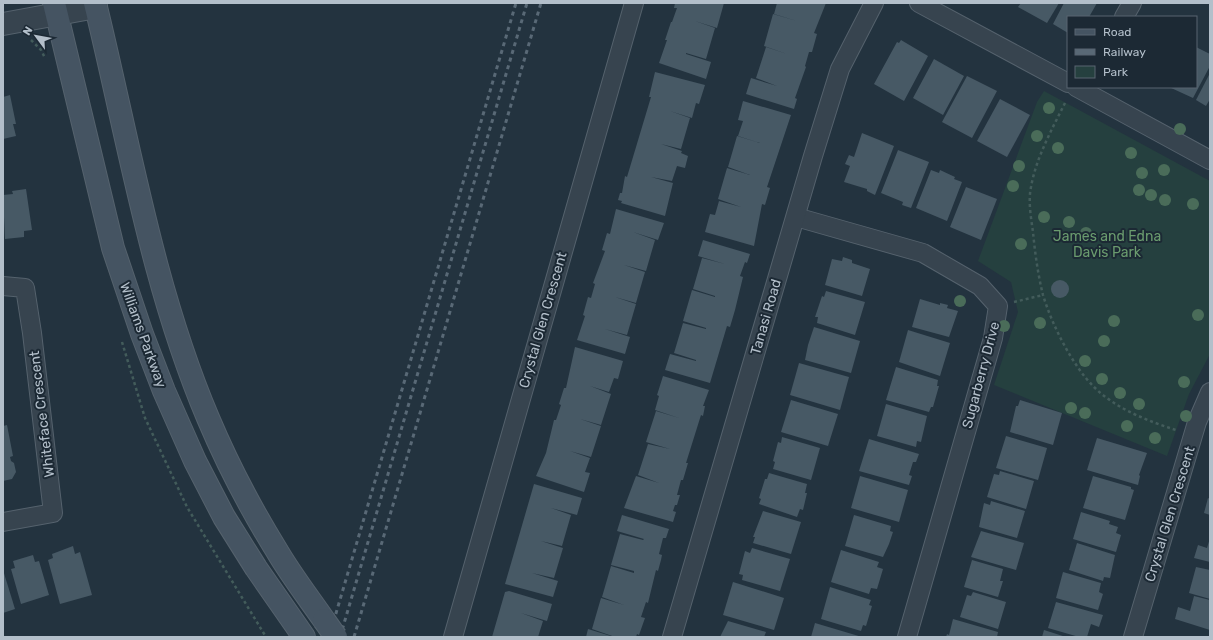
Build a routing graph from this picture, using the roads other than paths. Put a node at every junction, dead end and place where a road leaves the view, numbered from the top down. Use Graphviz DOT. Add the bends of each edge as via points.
graph roads {
  1 [pos="634,3"];
  2 [pos="874,3"];
  3 [pos="919,3"];
  4 [pos="1132,3"];
  5 [pos="95,5"];
  6 [pos="56,9"];
  7 [pos="1125,16"];
  8 [pos="3,24"];
  9 [pos="1067,81"];
  10 [pos="1080,88"];
  11 [pos="1210,160"];
  12 [pos="796,216"];
  13 [pos="3,286"];
  14 [pos="1210,392"];
  15 [pos="1204,424"];
  16 [pos="3,522"];
  17 [pos="330,629"];
  18 [pos="304,637"];
  19 [pos="453,637"];
  20 [pos="672,637"];
  21 [pos="907,637"];
  22 [pos="1133,637"];
  1 -- 19 [label="street, Crystal Glen Crescent"];
  2 -- 12 [label="street, Tanasi Road" via="840,69"];
  3 -- 9 [label="street"];
  4 -- 7 [label="street"];
  5 -- 6 [label="street"];
  5 -- 17 [label="main road" via="161,284 182,350 208,418 241,486 277,552"];
  6 -- 8 [label="street"];
  6 -- 18 [label="main road, Williams Parkway" via="113,248 164,391 195,461 224,517"];
  10 -- 11 [label="street"];
  12 -- 20 [label="street, Tanasi Road"];
  12 -- 21 [label="street, Sugarberry Drive" via="923,253 980,286 998,306 993,338"];
  13 -- 16 [label="street, Whiteface Crescent" via="24,288 32,333 53,513"];
  14 -- 15 [label="street, Crystal Glen Crescent"];
  15 -- 22 [label="street, Crystal Glen Crescent"];
}
